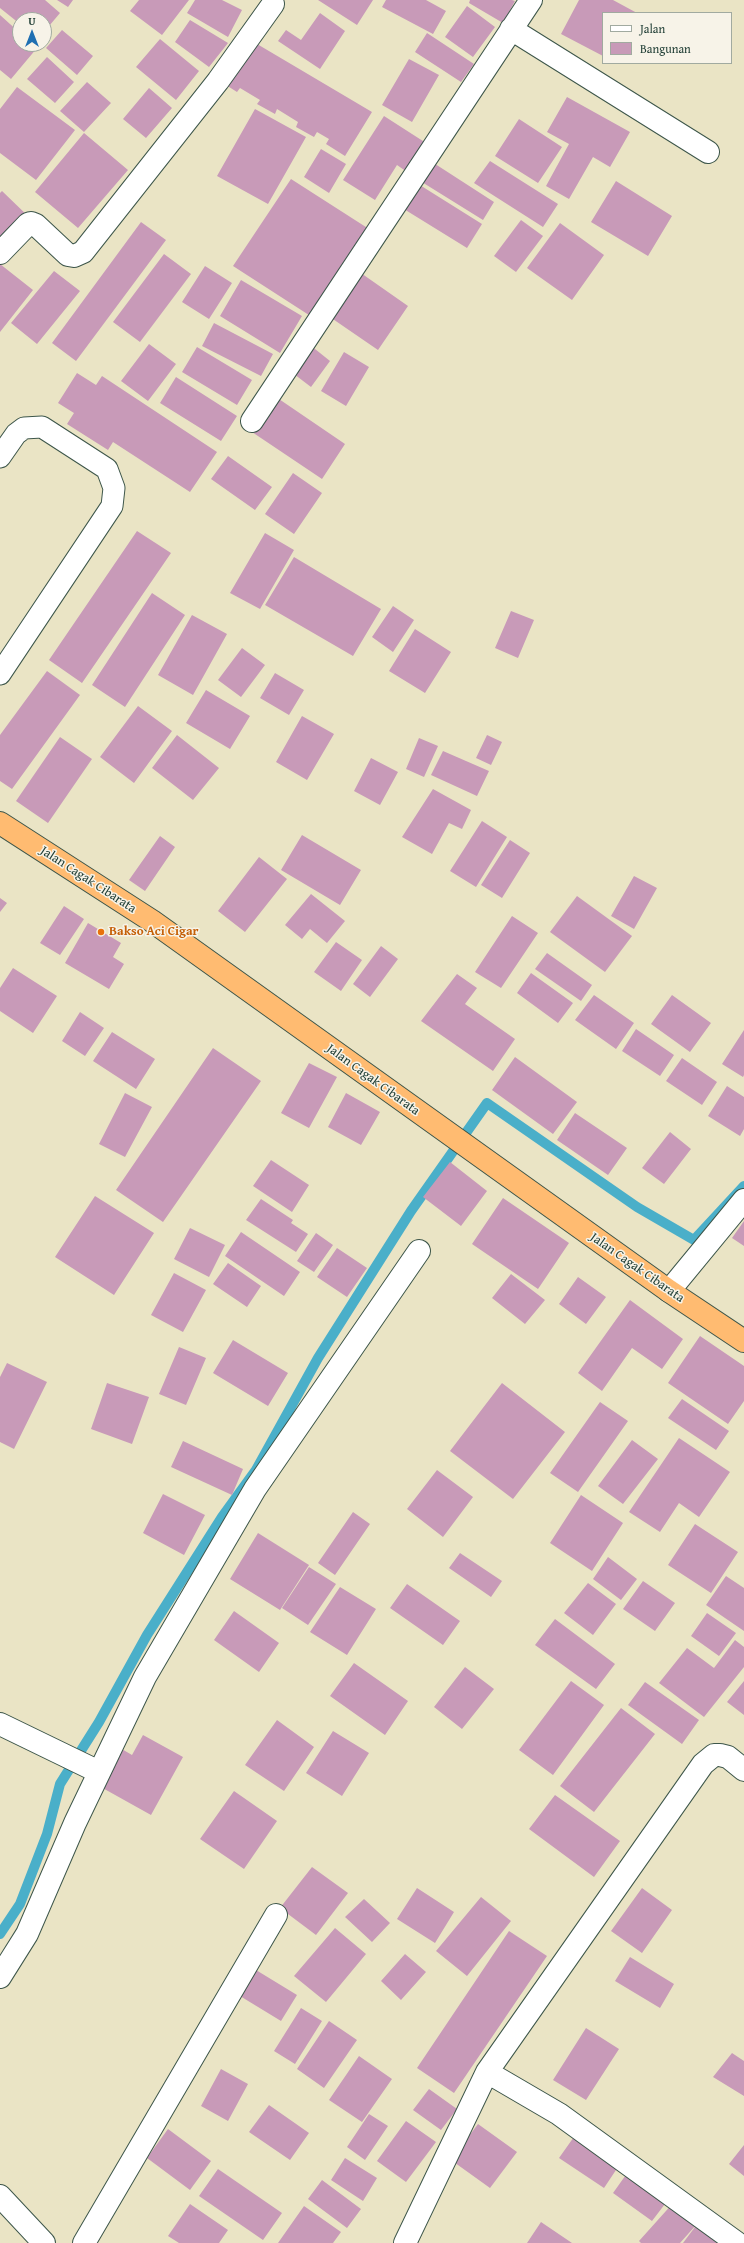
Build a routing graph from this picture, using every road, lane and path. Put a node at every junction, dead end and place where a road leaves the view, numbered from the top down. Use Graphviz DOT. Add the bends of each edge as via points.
graph roads {
  1 [pos="531,0"];
  2 [pos="270,1"];
  3 [pos="511,30"];
  4 [pos="708,152"];
  5 [pos="0,253"];
  6 [pos="252,422"];
  7 [pos="0,457"];
  8 [pos="0,674"];
  9 [pos="0,823"];
  10 [pos="744,1200"];
  11 [pos="419,1250"];
  12 [pos="669,1290"];
  13 [pos="744,1340"];
  14 [pos="0,1724"];
  15 [pos="744,1770"];
  16 [pos="99,1772"];
  17 [pos="276,1914"];
  18 [pos="0,1977"];
  19 [pos="487,2072"];
  20 [pos="0,2196"];
  21 [pos="44,2243"];
  22 [pos="84,2243"];
  23 [pos="405,2243"];
  24 [pos="737,2243"];
  1 -- 3 [label="street"];
  2 -- 5 [label="street" via="218,81 83,252 74,256 68,255 31,223"];
  3 -- 4 [label="street"];
  3 -- 6 [label="street"];
  7 -- 8 [label="lane" via="16,434 24,428 42,427 107,469 114,488 114,497 112,506"];
  9 -- 12 [label="highway, Jalan Cagak Cibarata" via="152,921"];
  10 -- 12 [label="street"];
  11 -- 16 [label="street" via="255,1489 145,1677"];
  12 -- 13 [label="highway, Jalan Cagak Cibarata"];
  14 -- 16 [label="street"];
  15 -- 19 [label="street" via="724,1756 714,1755 707,1760"];
  16 -- 18 [label="street" via="27,1934"];
  17 -- 22 [label="street"];
  19 -- 23 [label="street"];
  19 -- 24 [label="street" via="559,2114"];
  20 -- 21 [label="street"];
}
